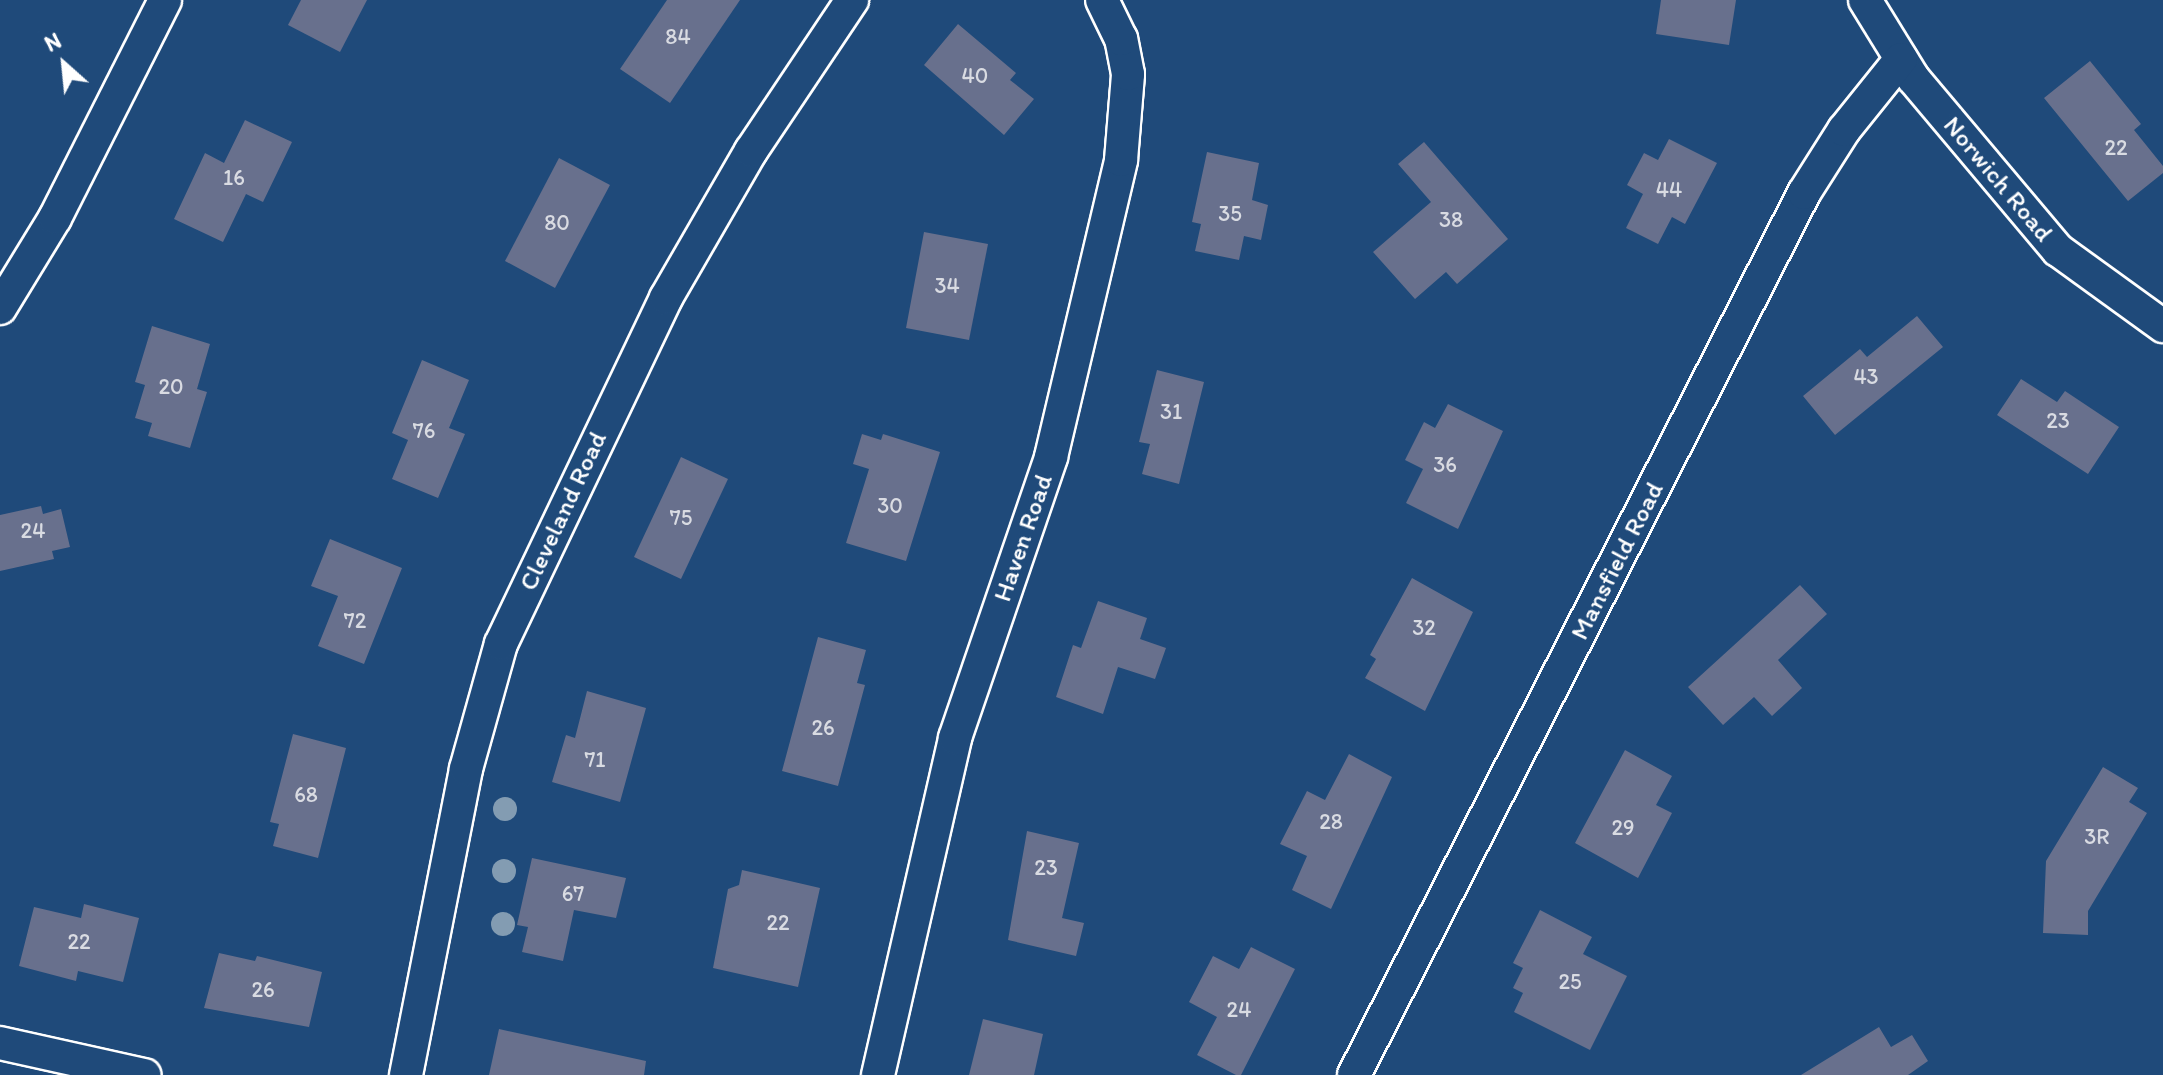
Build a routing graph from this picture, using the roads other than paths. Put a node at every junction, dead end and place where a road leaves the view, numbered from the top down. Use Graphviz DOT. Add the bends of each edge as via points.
graph roads {
  1 [pos="165,0"];
  2 [pos="852,0"];
  3 [pos="1102,0"];
  4 [pos="1865,0"];
  5 [pos="1901,59"];
  6 [pos="0,308"];
  7 [pos="2163,326"];
  8 [pos="0,1043"];
  9 [pos="144,1075"];
  10 [pos="406,1075"];
  11 [pos="878,1075"];
  12 [pos="1354,1075"];
  1 -- 6 [label="street" via="55,218"];
  2 -- 10 [label="street, Cleveland Road" via="751,151 666,298 501,644 466,769"];
  3 -- 11 [label="street, Haven Road" via="1121,39 1128,74 1121,160 1051,457 955,738"];
  4 -- 5 [label="street, Norwich Road"];
  5 -- 7 [label="street, Norwich Road" via="2058,250"];
  5 -- 12 [label="street, Mansfield Road" via="1851,120 1804,193"];
  8 -- 9 [label="street"];
}
